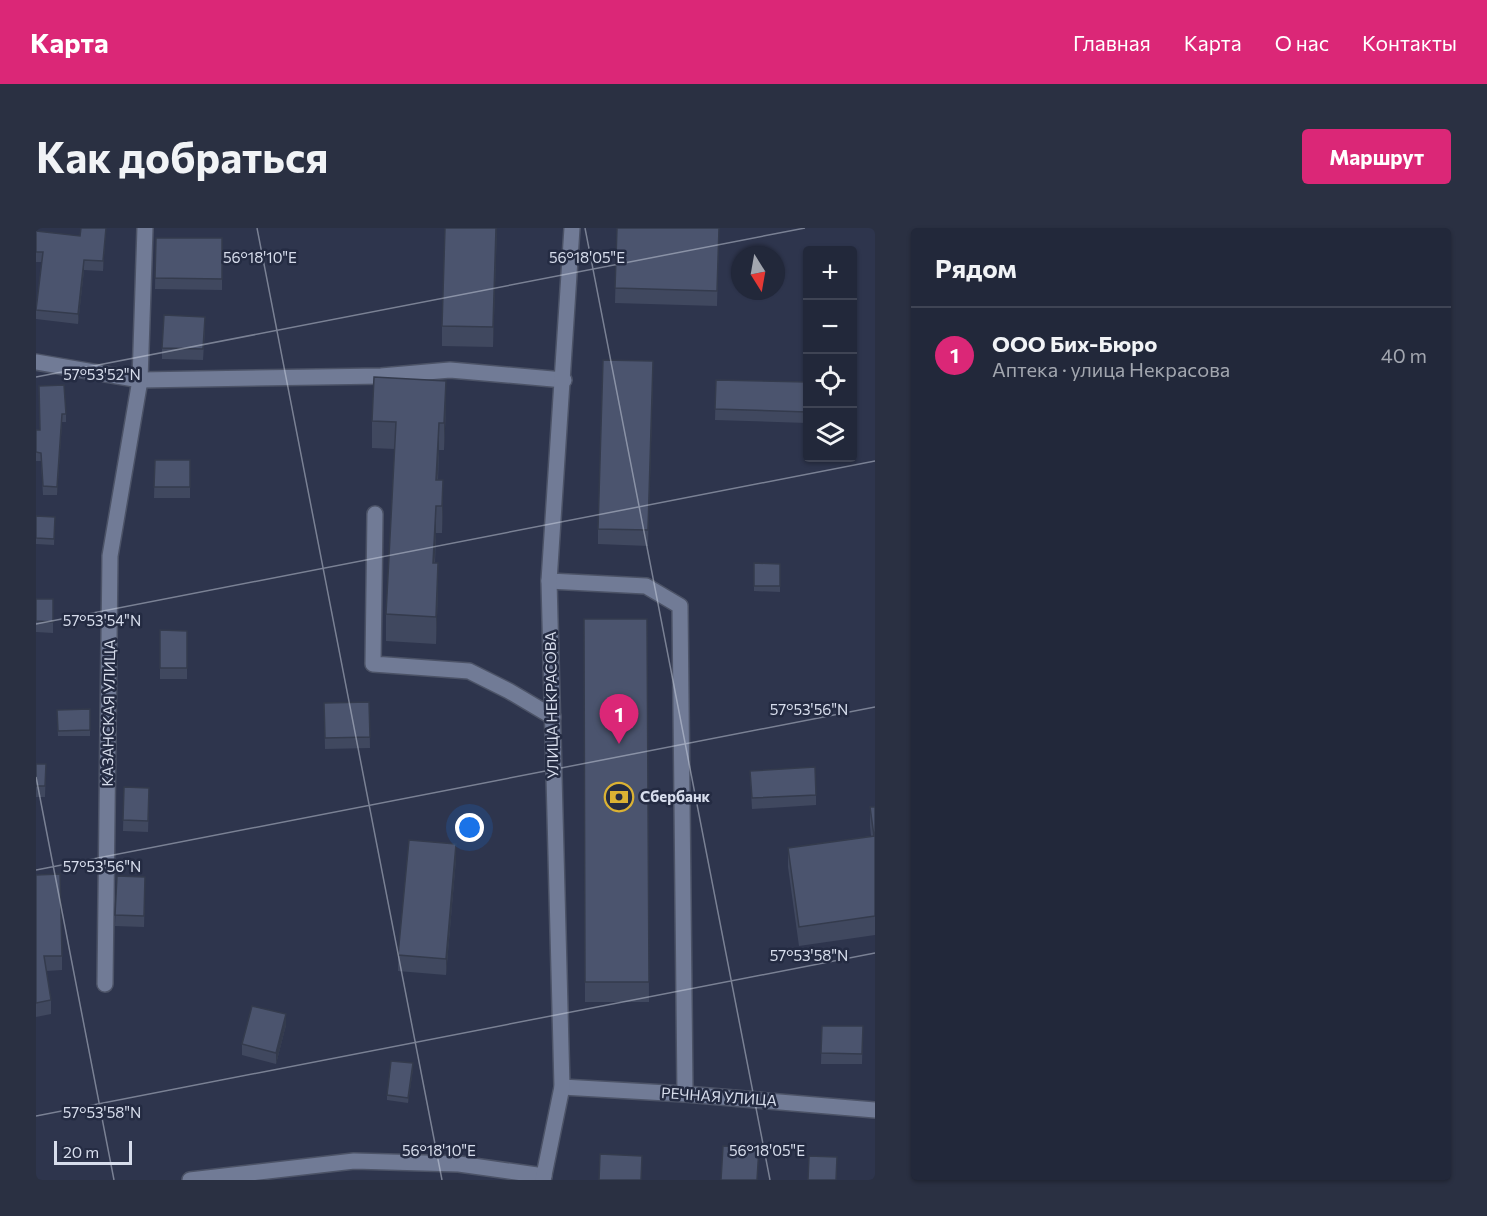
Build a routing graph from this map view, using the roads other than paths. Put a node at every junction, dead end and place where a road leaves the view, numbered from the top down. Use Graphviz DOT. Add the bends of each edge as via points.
graph roads {
  1 [pos="145,228"];
  2 [pos="572,228"];
  3 [pos="36,362"];
  4 [pos="140,380"];
  5 [pos="564,380"];
  6 [pos="375,514"];
  7 [pos="549,581"];
  8 [pos="553,717"];
  9 [pos="105,984"];
  10 [pos="562,1087"];
  11 [pos="685,1094"];
  12 [pos="875,1110"];
  13 [pos="543,1178"];
  14 [pos="190,1180"];
  1 -- 4 [label="street, КАЗАНСКАЯ УЛИЦА"];
  2 -- 5 [label="street, УЛИЦА НЕКРАСОВА"];
  3 -- 4 [label="street"];
  4 -- 5 [label="street" via="381,376 450,370"];
  4 -- 9 [label="street, КАЗАНСКАЯ УЛИЦА" via="110,556"];
  5 -- 7 [label="street, УЛИЦА НЕКРАСОВА"];
  6 -- 8 [label="street" via="373,664 469,671"];
  7 -- 8 [label="street, УЛИЦА НЕКРАСОВА"];
  7 -- 11 [label="street" via="646,585 680,606"];
  8 -- 10 [label="street, УЛИЦА НЕКРАСОВА"];
  10 -- 11 [label="street, РЕЧНАЯ УЛИЦА"];
  10 -- 13 [label="street, УЛИЦА НЕКРАСОВА"];
  11 -- 12 [label="street, РЕЧНАЯ УЛИЦА"];
  13 -- 14 [label="street" via="459,1164 354,1161"];
}
